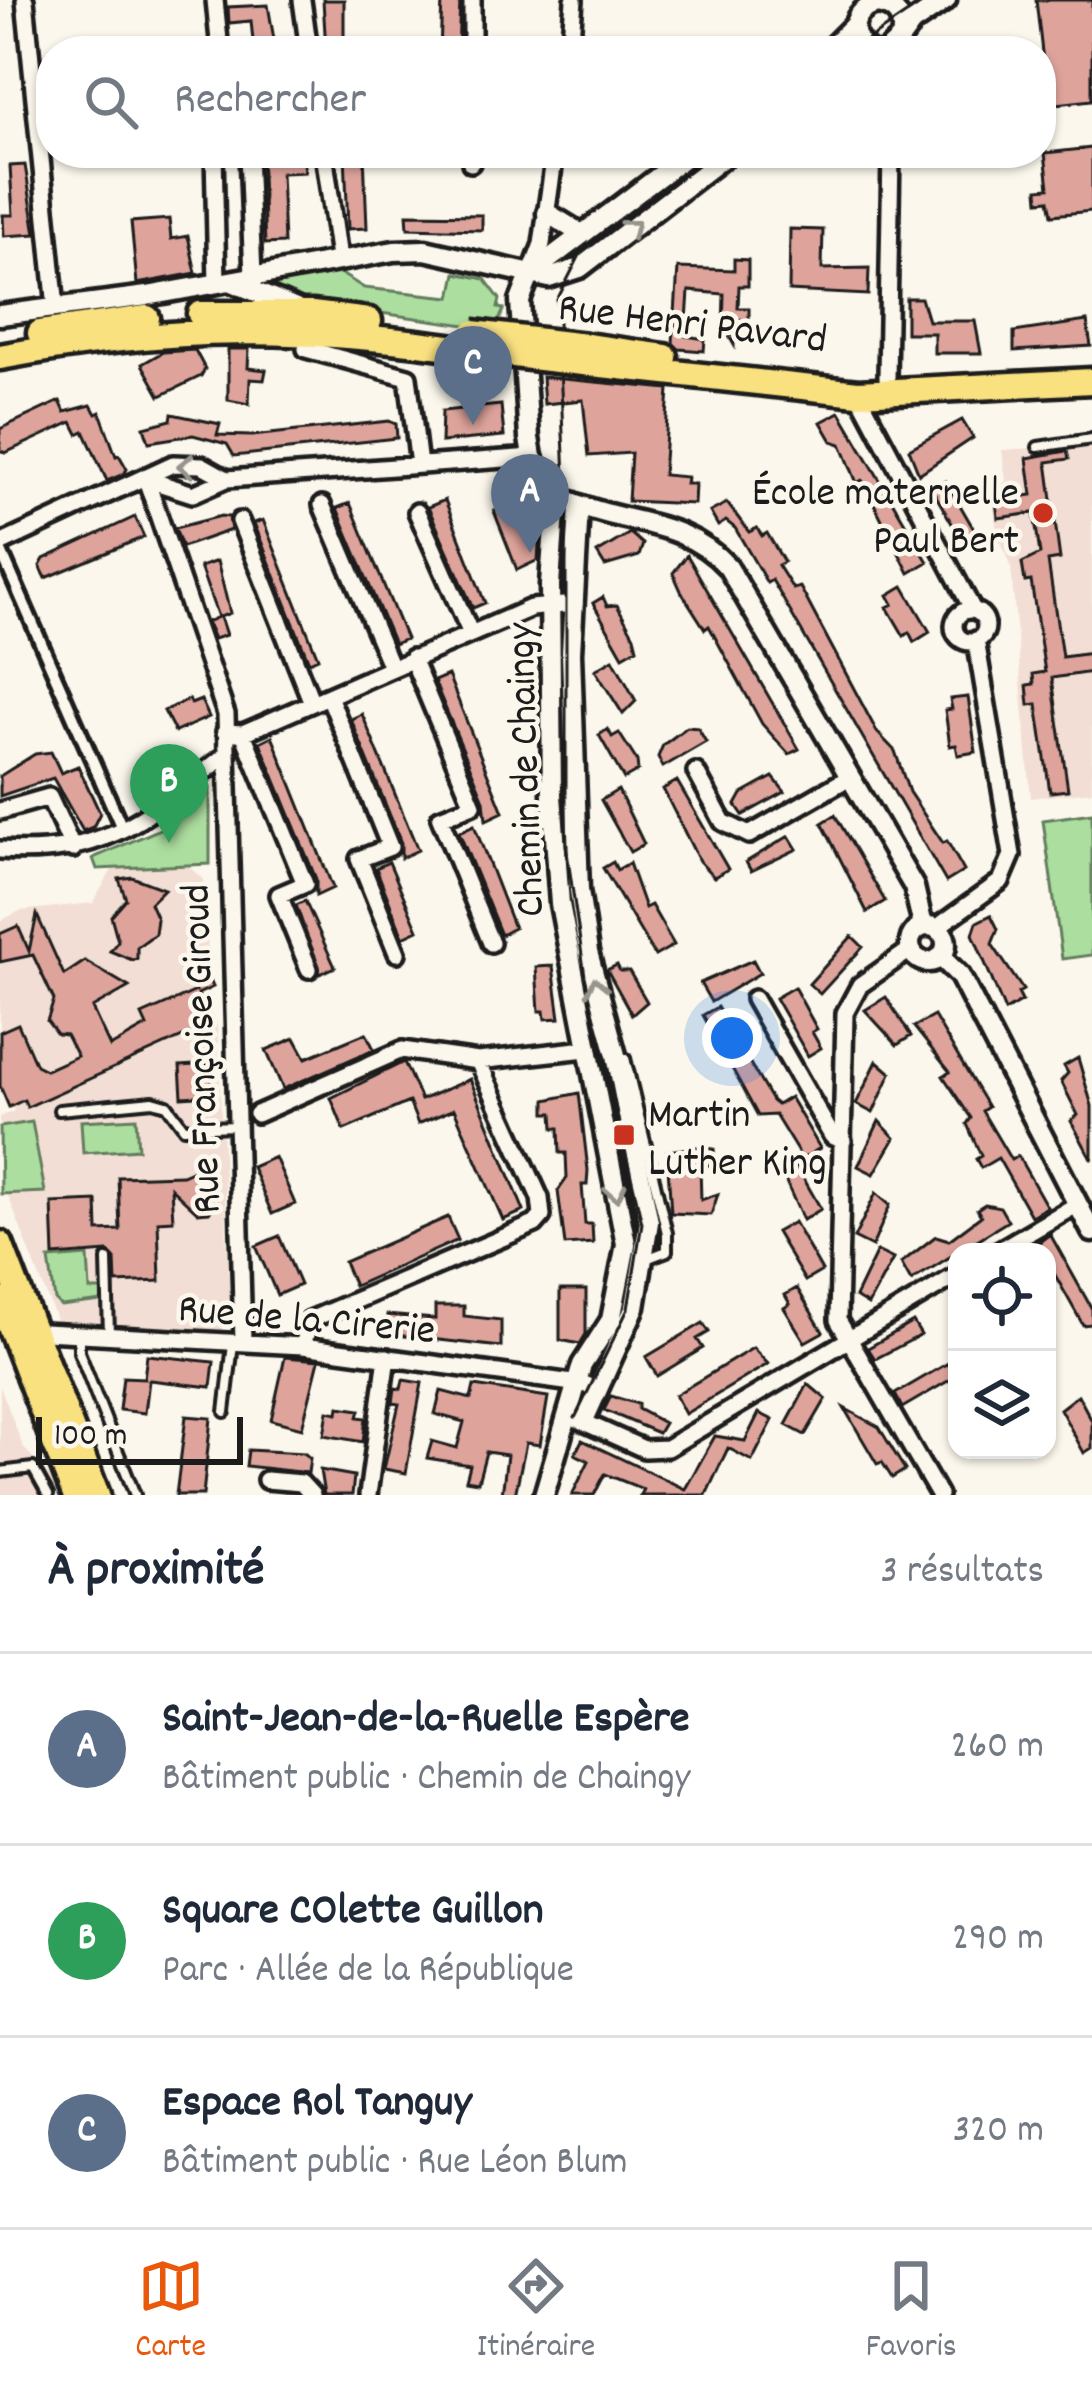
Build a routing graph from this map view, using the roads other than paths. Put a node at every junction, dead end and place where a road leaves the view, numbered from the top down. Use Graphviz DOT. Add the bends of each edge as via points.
graph roads {
  1 [pos="25,0"];
  2 [pos="215,0"];
  3 [pos="302,0"];
  4 [pos="472,0"];
  5 [pos="574,0"];
  6 [pos="946,0"];
  7 [pos="880,2"];
  8 [pos="219,36"];
  9 [pos="307,36"];
  10 [pos="472,36"];
  11 [pos="570,36"];
  12 [pos="843,36"];
  13 [pos="896,36"];
  14 [pos="902,36"];
  15 [pos="36,109"];
  16 [pos="42,168"];
  17 [pos="215,168"];
  18 [pos="249,168"];
  19 [pos="326,168"];
  20 [pos="553,168"];
  21 [pos="669,168"];
  22 [pos="710,168"];
  23 [pos="891,168"];
  24 [pos="547,213"];
  25 [pos="580,233"];
  26 [pos="339,258"];
  27 [pos="531,273"];
  28 [pos="260,275"];
  29 [pos="223,282"];
  30 [pos="268,299"];
  31 [pos="56,308"];
  32 [pos="312,314"];
  33 [pos="0,315"];
  34 [pos="0,341"];
  35 [pos="475,342"];
  36 [pos="305,349"];
  37 [pos="585,355"];
  38 [pos="0,357"];
  39 [pos="1092,365"];
  40 [pos="887,378"];
  41 [pos="1092,381"];
  42 [pos="859,393"];
  43 [pos="1092,439"];
  44 [pos="1038,447"];
  45 [pos="532,457"];
  46 [pos="419,465"];
  47 [pos="146,479"];
  48 [pos="227,479"];
  49 [pos="556,495"];
  50 [pos="322,506"];
  51 [pos="579,506"];
  52 [pos="417,512"];
  53 [pos="240,521"];
  54 [pos="0,547"];
  55 [pos="551,604"];
  56 [pos="575,604"];
  57 [pos="471,634"];
  58 [pos="412,658"];
  59 [pos="391,667"];
  60 [pos="321,700"];
  61 [pos="225,733"];
  62 [pos="243,733"];
  63 [pos="224,756"];
  64 [pos="696,772"];
  65 [pos="850,777"];
  66 [pos="0,811"];
  67 [pos="122,829"];
  68 [pos="73,849"];
  69 [pos="0,850"];
  70 [pos="932,928"];
  71 [pos="491,943"];
  72 [pos="910,950"];
  73 [pos="398,953"];
  74 [pos="941,957"];
  75 [pos="309,969"];
  76 [pos="754,999"];
  77 [pos="586,1049"];
  78 [pos="478,1061"];
  79 [pos="843,1090"];
  80 [pos="811,1099"];
  81 [pos="59,1110"];
  82 [pos="257,1114"];
  83 [pos="235,1126"];
  84 [pos="843,1141"];
  85 [pos="1078,1204"];
  86 [pos="1092,1232"];
  87 [pos="1011,1243"];
  88 [pos="0,1244"];
  89 [pos="107,1260"];
  90 [pos="948,1281"];
  91 [pos="0,1282"];
  92 [pos="13,1320"];
  93 [pos="80,1335"];
  94 [pos="109,1336"];
  95 [pos="238,1342"];
  96 [pos="848,1342"];
  97 [pos="303,1346"];
  98 [pos="387,1357"];
  99 [pos="0,1362"];
  100 [pos="579,1404"];
  101 [pos="225,1412"];
  102 [pos="58,1456"];
  103 [pos="0,1472"];
  104 [pos="266,1480"];
  105 [pos="48,1495"];
  106 [pos="75,1495"];
  107 [pos="93,1495"];
  108 [pos="135,1495"];
  109 [pos="312,1495"];
  110 [pos="368,1495"];
  111 [pos="546,1495"];
  112 [pos="939,1495"];
  1 -- 15 [label="street"];
  2 -- 8 [label="street"];
  3 -- 9 [label="street"];
  4 -- 10 [label="street"];
  5 -- 11 [label="street"];
  6 -- 14 [label="street"];
  7 -- 12 [label="street"];
  7 -- 13 [label="street" via="899,15"];
  16 -- 31 [label="street"];
  17 -- 29 [label="street"];
  18 -- 28 [label="street"];
  19 -- 26 [label="street"];
  20 -- 24 [label="street"];
  21 -- 25 [label="street"];
  27 -- 22 [label="street, one-way" via="549,278 580,268"];
  23 -- 40 [label="street"];
  24 -- 25 [label="street"];
  24 -- 27 [label="street"];
  25 -- 27 [label="street"];
  26 -- 27 [label="street, Rue Henri Pavard" via="425,250"];
  26 -- 28 [label="street, Rue Henri Pavard"];
  27 -- 45 [label="street" via="520,301"];
  28 -- 29 [label="street, Rue Henri Pavard"];
  28 -- 30 [label="street"];
  29 -- 30 [label="street"];
  29 -- 31 [label="street, Rue Henri Pavard"];
  30 -- 32 [label="street"];
  31 -- 33 [label="street, Rue Henri Pavard"];
  32 -- 34 [label="main road, Rue Henri Pavard" via="183,314"];
  32 -- 35 [label="main road, Rue Henri Pavard"];
  35 -- 37 [label="main road, Rue Henri Pavard, bridge"];
  35 -- 38 [label="main road, Rue Henri Pavard" via="185,330"];
  36 -- 46 [label="street" via="408,376"];
  37 -- 40 [label="main road, Rue Henri Pavard"];
  37 -- 42 [label="main road, Rue Henri Pavard"];
  39 -- 40 [label="main road, Rue Henri Pavard"];
  41 -- 42 [label="main road, Rue Henri Pavard"];
  42 -- 70 [label="street" via="986,623 976,640 1012,855 1001,881"];
  43 -- 44 [label="lane"];
  45 -- 46 [label="street"];
  45 -- 49 [label="street"];
  46 -- 48 [label="street"];
  47 -- 48 [label="street" via="193,494"];
  48 -- 47 [label="street, one-way" via="189,462"];
  47 -- 54 [label="street"];
  47 -- 61 [label="street, Rue Françoise Giroud" via="226,714"];
  49 -- 51 [label="street"];
  49 -- 55 [label="street, Chemin de Chaingy"];
  50 -- 59 [label="street"];
  51 -- 56 [label="street, Chemin de Chaingy"];
  51 -- 65 [label="street" via="661,524 712,549"];
  52 -- 57 [label="street"];
  53 -- 60 [label="street"];
  54 -- 67 [label="street"];
  55 -- 56 [label="street"];
  55 -- 57 [label="street"];
  55 -- 77 [label="street, Chemin de Chaingy" via="554,832"];
  100 -- 56 [label="street, Chemin de Chaingy, one-way" via="628,1327 646,1259 647,1207 579,890"];
  57 -- 58 [label="street"];
  58 -- 59 [label="street"];
  58 -- 71 [label="street" via="472,805 440,818"];
  59 -- 60 [label="street"];
  60 -- 62 [label="street"];
  60 -- 73 [label="street" via="390,847 359,860"];
  61 -- 62 [label="street"];
  61 -- 63 [label="street, Rue Françoise Giroud"];
  62 -- 75 [label="street" via="305,884 278,895"];
  63 -- 67 [label="street"];
  63 -- 83 [label="street, Rue Françoise Giroud"];
  64 -- 65 [label="street" via="723,822 749,835"];
  65 -- 70 [label="street"];
  66 -- 68 [label="street" via="49,797"];
  67 -- 68 [label="street"];
  68 -- 69 [label="street"];
  70 -- 72 [label="street" via="913,932"];
  70 -- 74 [label="street" via="946,941"];
  72 -- 74 [label="street" via="923,962"];
  72 -- 79 [label="street" via="848,1000"];
  74 -- 85 [label="street" via="960,976"];
  76 -- 80 [label="street"];
  77 -- 78 [label="street"];
  77 -- 100 [label="street, Chemin de Chaingy, one-way" via="625,1260 610,1320 582,1365"];
  78 -- 82 [label="street" via="402,1050"];
  78 -- 97 [label="street" via="542,1216 310,1320"];
  79 -- 80 [label="street"];
  79 -- 84 [label="street"];
  80 -- 84 [label="street"];
  81 -- 83 [label="lane" via="153,1101 184,1128"];
  83 -- 95 [label="street, Rue Françoise Giroud"];
  84 -- 96 [label="street" via="838,1320"];
  85 -- 86 [label="street"];
  85 -- 87 [label="street"];
  88 -- 92 [label="main road"];
  89 -- 94 [label="lane"];
  90 -- 96 [label="street, Rue de la Cirerie"];
  91 -- 92 [label="lane"];
  92 -- 93 [label="street, Rue de la Cirerie"];
  92 -- 102 [label="main road"];
  92 -- 107 [label="main road"];
  93 -- 94 [label="street, Rue de la Cirerie"];
  93 -- 108 [label="lane" via="79,1352"];
  94 -- 95 [label="street, Rue de la Cirerie"];
  95 -- 97 [label="street, Rue de la Cirerie"];
  95 -- 101 [label="lane"];
  96 -- 100 [label="street, Rue de la Cirerie" via="667,1448 644,1449"];
  96 -- 112 [label="street"];
  97 -- 98 [label="street, Rue de la Cirerie"];
  98 -- 100 [label="street, Rue de la Cirerie"];
  98 -- 110 [label="street"];
  99 -- 102 [label="main road" via="41,1440"];
  100 -- 111 [label="street"];
  102 -- 106 [label="main road"];
  103 -- 105 [label="lane" via="33,1468"];
  104 -- 109 [label="street" via="301,1483"];
}
